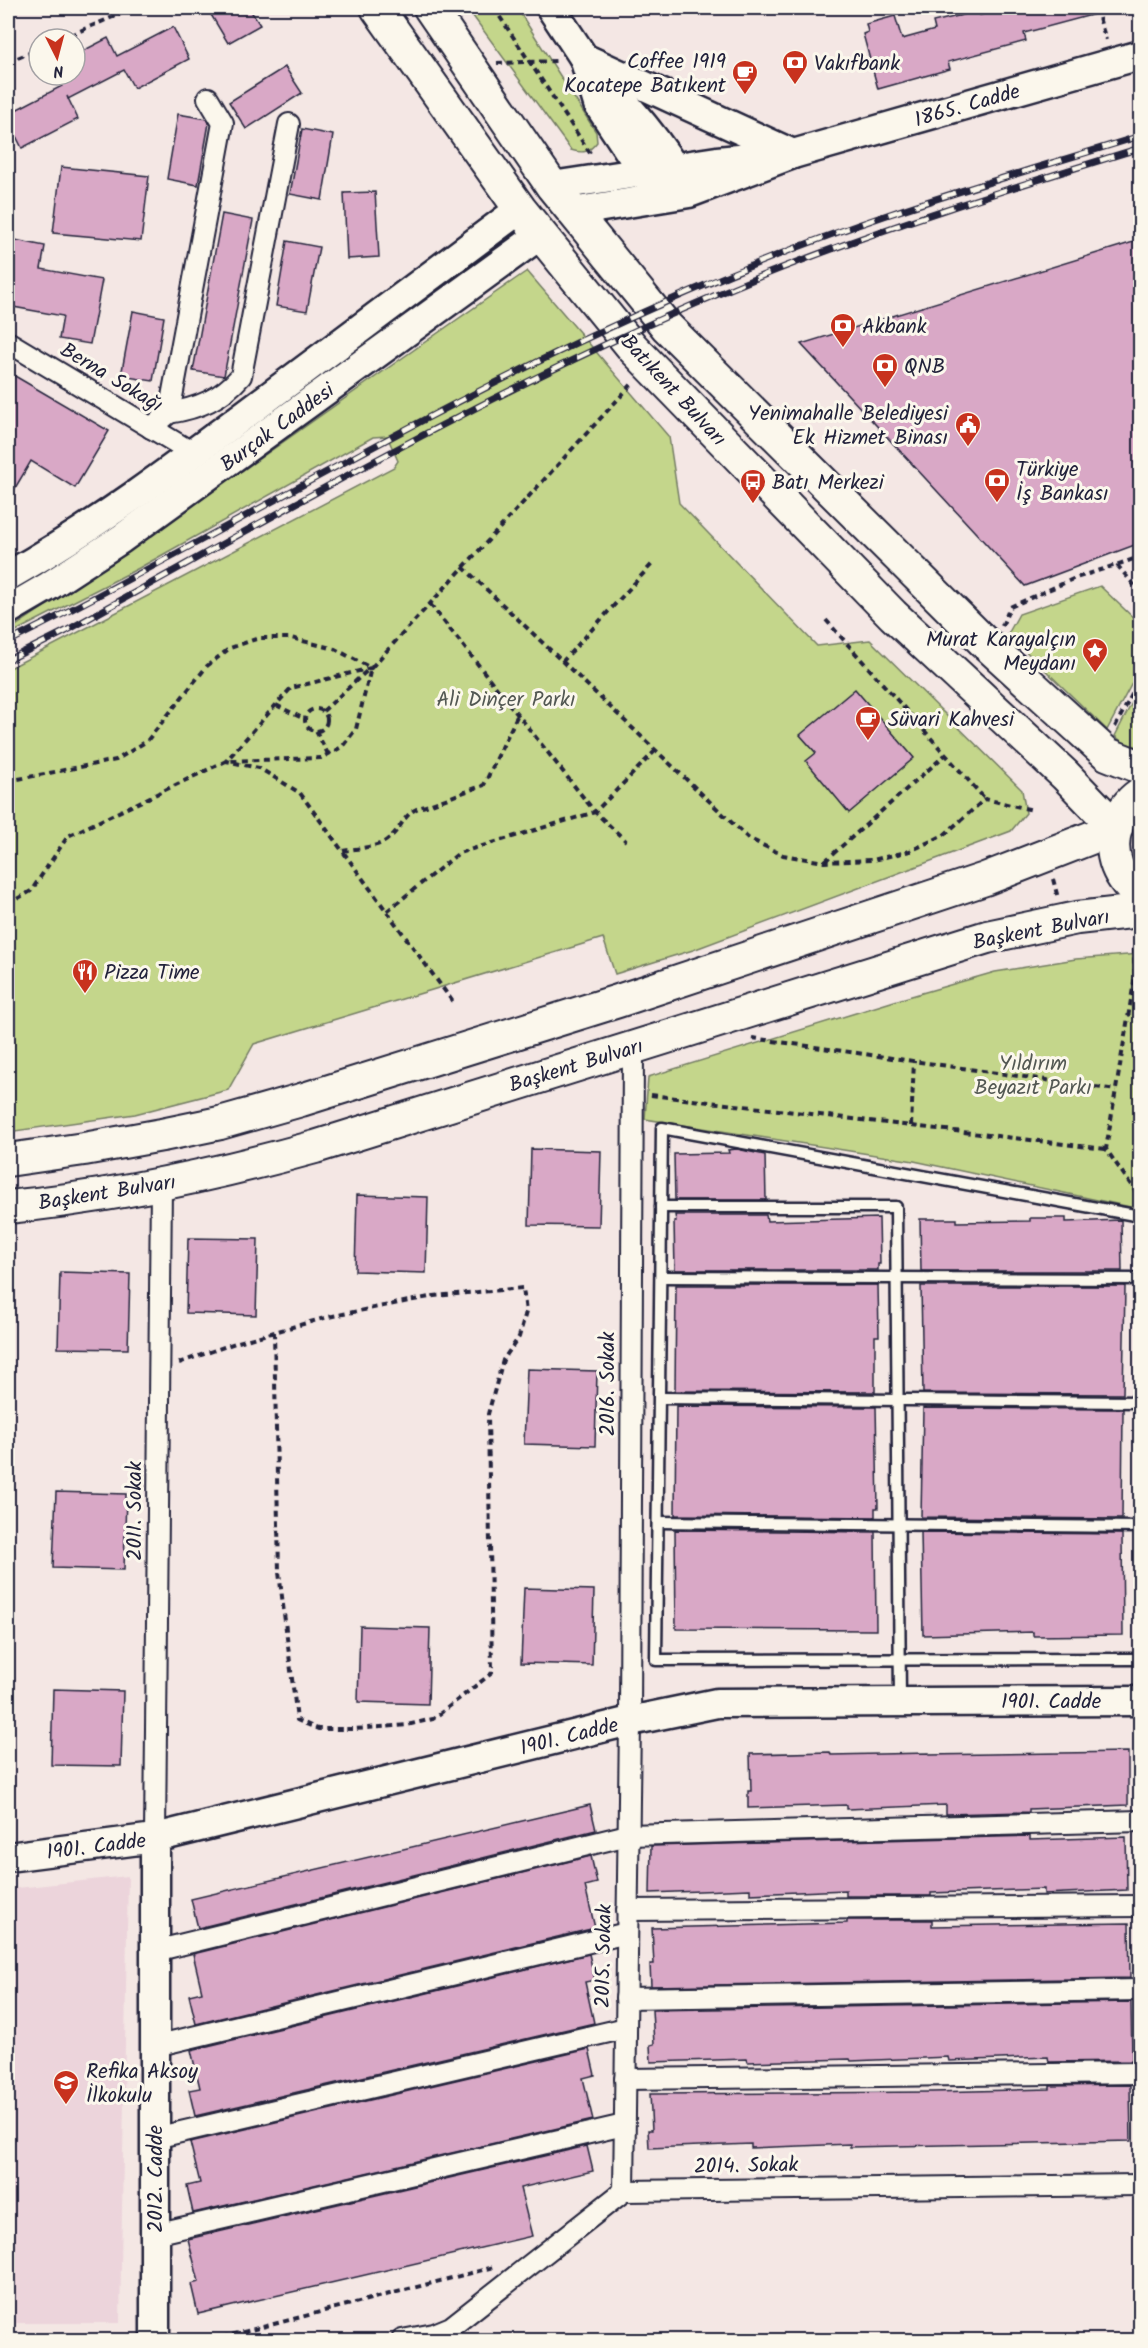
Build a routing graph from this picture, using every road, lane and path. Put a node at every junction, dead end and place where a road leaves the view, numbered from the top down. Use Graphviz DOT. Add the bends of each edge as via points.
graph roads {
  1 [pos="134,8"];
  2 [pos="378,8"];
  3 [pos="430,8"];
  4 [pos="494,8"];
  5 [pos="551,8"];
  6 [pos="1096,8"];
  7 [pos="87,28"];
  8 [pos="27,53"];
  9 [pos="1140,56"];
  10 [pos="571,59"];
  11 [pos="8,62"];
  12 [pos="497,63"];
  13 [pos="531,63"];
  14 [pos="1113,63"];
  15 [pos="208,98"];
  16 [pos="289,124"];
  17 [pos="793,154"];
  18 [pos="594,159"];
  19 [pos="675,168"];
  20 [pos="644,173"];
  21 [pos="552,186"];
  22 [pos="689,193"];
  23 [pos="660,197"];
  24 [pos="520,209"];
  25 [pos="572,212"];
  26 [pos="540,235"];
  27 [pos="8,342"];
  28 [pos="632,384"];
  29 [pos="169,413"];
  30 [pos="151,428"];
  31 [pos="193,453"];
  32 [pos="1140,557"];
  33 [pos="653,563"];
  34 [pos="1117,565"];
  35 [pos="463,567"];
  36 [pos="8,576"];
  37 [pos="1140,592"];
  38 [pos="429,604"];
  39 [pos="8,610"];
  40 [pos="826,620"];
  41 [pos="995,626"];
  42 [pos="562,662"];
  43 [pos="371,668"];
  44 [pos="1140,679"];
  45 [pos="276,705"];
  46 [pos="323,711"];
  47 [pos="518,714"];
  48 [pos="304,719"];
  49 [pos="316,730"];
  50 [pos="1110,736"];
  51 [pos="656,750"];
  52 [pos="328,754"];
  53 [pos="945,755"];
  54 [pos="226,761"];
  55 [pos="1140,766"];
  56 [pos="8,782"];
  57 [pos="1140,794"];
  58 [pos="985,799"];
  59 [pos="1034,810"];
  60 [pos="595,812"];
  61 [pos="1116,828"];
  62 [pos="626,842"];
  63 [pos="343,851"];
  64 [pos="824,862"];
  65 [pos="1051,871"];
  66 [pos="1140,897"];
  67 [pos="1059,900"];
  68 [pos="8,904"];
  69 [pos="387,911"];
  70 [pos="1140,911"];
  71 [pos="1134,948"];
  72 [pos="1135,976"];
  73 [pos="1140,981"];
  74 [pos="453,1002"];
  75 [pos="751,1038"];
  76 [pos="633,1047"];
  77 [pos="914,1061"];
  78 [pos="1116,1090"];
  79 [pos="633,1093"];
  80 [pos="911,1126"];
  81 [pos="1106,1149"];
  82 [pos="8,1160"];
  83 [pos="161,1185"];
  84 [pos="1140,1197"];
  85 [pos="8,1207"];
  86 [pos="661,1207"];
  87 [pos="1140,1216"];
  88 [pos="661,1277"];
  89 [pos="897,1278"];
  90 [pos="1140,1279"];
  91 [pos="274,1332"];
  92 [pos="159,1370"];
  93 [pos="660,1398"];
  94 [pos="898,1400"];
  95 [pos="1140,1402"];
  96 [pos="658,1522"];
  97 [pos="898,1524"];
  98 [pos="1140,1527"];
  99 [pos="899,1659"];
  100 [pos="1140,1659"];
  101 [pos="900,1701"];
  102 [pos="1140,1701"];
  103 [pos="630,1721"];
  104 [pos="1140,1821"];
  105 [pos="628,1835"];
  106 [pos="155,1838"];
  107 [pos="8,1857"];
  108 [pos="1140,1906"];
  109 [pos="627,1910"];
  110 [pos="627,1933"];
  111 [pos="155,1951"];
  112 [pos="1140,1990"];
  113 [pos="626,1998"];
  114 [pos="626,2028"];
  115 [pos="155,2046"];
  116 [pos="1140,2073"];
  117 [pos="625,2079"];
  118 [pos="624,2125"];
  119 [pos="155,2138"];
  120 [pos="1140,2185"];
  121 [pos="624,2191"];
  122 [pos="155,2234"];
  123 [pos="499,2266"];
  124 [pos="154,2340"];
  125 [pos="212,2340"];
  126 [pos="402,2340"];
  1 -- 7 [label="path"];
  2 -- 24 [label="main road, Batıkent Bulvarı"];
  3 -- 21 [label="main road, Batıkent Bulvarı"];
  4 -- 13 [label="path"];
  5 -- 10 [label="street"];
  6 -- 14 [label="path"];
  8 -- 11 [label="path"];
  9 -- 14 [label="street, 1865. Cadde"];
  10 -- 13 [label="path"];
  10 -- 17 [label="street"];
  10 -- 19 [label="street" via="624,103"];
  10 -- 20 [label="street"];
  12 -- 13 [label="path"];
  13 -- 18 [label="path"];
  14 -- 17 [label="street, 1865. Cadde"];
  15 -- 29 [label="street" via="223,123"];
  16 -- 29 [label="street" via="241,376 220,396"];
  17 -- 19 [label="street, 1865. Cadde"];
  17 -- 22 [label="street, 1865. Cadde"];
  19 -- 20 [label="street, 1865. Cadde"];
  19 -- 22 [label="street"];
  20 -- 21 [label="street, 1865. Cadde"];
  20 -- 23 [label="street"];
  21 -- 24 [label="main road"];
  21 -- 25 [label="main road, Batıkent Bulvarı"];
  22 -- 23 [label="street, 1865. Cadde"];
  23 -- 25 [label="street, 1865. Cadde"];
  24 -- 26 [label="main road, Batıkent Bulvarı"];
  24 -- 31 [label="street, Burçak Caddesi"];
  25 -- 26 [label="main road"];
  25 -- 55 [label="main road, Batıkent Bulvarı" via="667,327 984,642 1107,754"];
  26 -- 39 [label="street, Burçak Caddesi" via="122,539"];
  26 -- 61 [label="main road, Batıkent Bulvarı" via="633,348 689,408 893,615 1065,775"];
  27 -- 30 [label="street, Berna Sokağı"];
  28 -- 35 [label="path"];
  29 -- 30 [label="street"];
  30 -- 31 [label="street, Berna Sokağı"];
  31 -- 36 [label="street, Burçak Caddesi" via="69,540"];
  32 -- 34 [label="path"];
  33 -- 42 [label="path"];
  34 -- 37 [label="path"];
  34 -- 41 [label="path" via="1073,579 1010,607 1000,628"];
  35 -- 38 [label="path"];
  35 -- 42 [label="path"];
  38 -- 43 [label="path"];
  38 -- 47 [label="path"];
  40 -- 53 [label="path"];
  42 -- 51 [label="path"];
  43 -- 45 [label="path" via="291,688"];
  43 -- 46 [label="path"];
  43 -- 52 [label="path" via="356,729 342,747"];
  43 -- 56 [label="path" via="335,649 291,638 259,638 230,648 207,666 147,741 116,760"];
  44 -- 50 [label="path"];
  45 -- 48 [label="path"];
  45 -- 54 [label="path"];
  46 -- 48 [label="path" via="313,709"];
  46 -- 49 [label="path" via="325,725"];
  47 -- 60 [label="path"];
  47 -- 63 [label="path" via="484,785 416,808 387,841"];
  48 -- 49 [label="path" via="309,729"];
  49 -- 52 [label="path"];
  51 -- 60 [label="path"];
  51 -- 64 [label="path" via="748,838 783,855"];
  52 -- 54 [label="path" via="321,758"];
  53 -- 58 [label="path"];
  53 -- 64 [label="path"];
  54 -- 63 [label="path" via="260,768 300,793"];
  54 -- 68 [label="path" via="68,836 31,891"];
  57 -- 61 [label="main road" via="1123,812"];
  58 -- 59 [label="path"];
  58 -- 64 [label="path" via="944,835 910,851 873,860"];
  60 -- 62 [label="path"];
  60 -- 69 [label="path" via="459,853"];
  61 -- 66 [label="main road" via="1113,847 1117,866"];
  61 -- 82 [label="main road" via="985,879 301,1101 162,1135"];
  63 -- 69 [label="path"];
  65 -- 67 [label="path"];
  69 -- 74 [label="path"];
  70 -- 76 [label="main road, Başkent Bulvarı" via="1077,918 987,937"];
  71 -- 72 [label="path"];
  72 -- 73 [label="path"];
  72 -- 78 [label="path"];
  75 -- 77 [label="path"];
  76 -- 79 [label="street, 2016. Sokak"];
  76 -- 83 [label="main road, Başkent Bulvarı" via="244,1167"];
  77 -- 78 [label="path"];
  77 -- 80 [label="path"];
  78 -- 81 [label="path"];
  79 -- 80 [label="path"];
  79 -- 103 [label="street, 2016. Sokak"];
  80 -- 81 [label="path"];
  81 -- 84 [label="path"];
  83 -- 85 [label="main road, Başkent Bulvarı"];
  83 -- 92 [label="street, 2011. Sokak"];
  86 -- 87 [label="lane" via="662,1128"];
  86 -- 88 [label="lane"];
  86 -- 89 [label="lane" via="896,1207"];
  88 -- 89 [label="lane"];
  88 -- 93 [label="lane"];
  89 -- 90 [label="lane"];
  89 -- 94 [label="lane"];
  91 -- 91 [label="path" via="434,1296 523,1288 526,1312 522,1329 503,1360 488,1414 492,1673 433,1719 355,1729 318,1729 297,1720 279,1572"];
  91 -- 92 [label="path"];
  92 -- 106 [label="street, 2011. Sokak"];
  93 -- 94 [label="lane"];
  93 -- 96 [label="lane"];
  94 -- 95 [label="lane"];
  94 -- 97 [label="lane"];
  96 -- 97 [label="lane"];
  96 -- 99 [label="lane" via="656,1660"];
  97 -- 98 [label="lane"];
  97 -- 99 [label="lane"];
  99 -- 100 [label="lane"];
  99 -- 101 [label="lane"];
  101 -- 102 [label="street, 1901. Cadde"];
  101 -- 103 [label="street, 1901. Cadde" via="717,1703"];
  103 -- 105 [label="street, 2015. Sokak"];
  103 -- 106 [label="street, 1901. Cadde"];
  104 -- 105 [label="street"];
  105 -- 109 [label="street, 2015. Sokak"];
  105 -- 111 [label="street"];
  106 -- 107 [label="street, 1901. Cadde"];
  106 -- 111 [label="street, 2012. Cadde"];
  108 -- 109 [label="street"];
  109 -- 110 [label="street, 2015. Sokak"];
  110 -- 113 [label="street, 2015. Sokak"];
  110 -- 115 [label="street"];
  111 -- 115 [label="street, 2012. Cadde"];
  112 -- 113 [label="street"];
  113 -- 114 [label="street, 2015. Sokak"];
  114 -- 117 [label="street, 2015. Sokak"];
  114 -- 119 [label="street"];
  115 -- 119 [label="street, 2012. Cadde"];
  116 -- 117 [label="street"];
  117 -- 118 [label="street, 2015. Sokak"];
  118 -- 121 [label="street, 2015. Sokak"];
  118 -- 122 [label="street"];
  119 -- 122 [label="street, 2012. Cadde"];
  120 -- 121 [label="street, 2014. Sokak"];
  121 -- 126 [label="street" via="451,2327"];
  122 -- 124 [label="street, 2012. Cadde"];
  123 -- 125 [label="path"];
}
